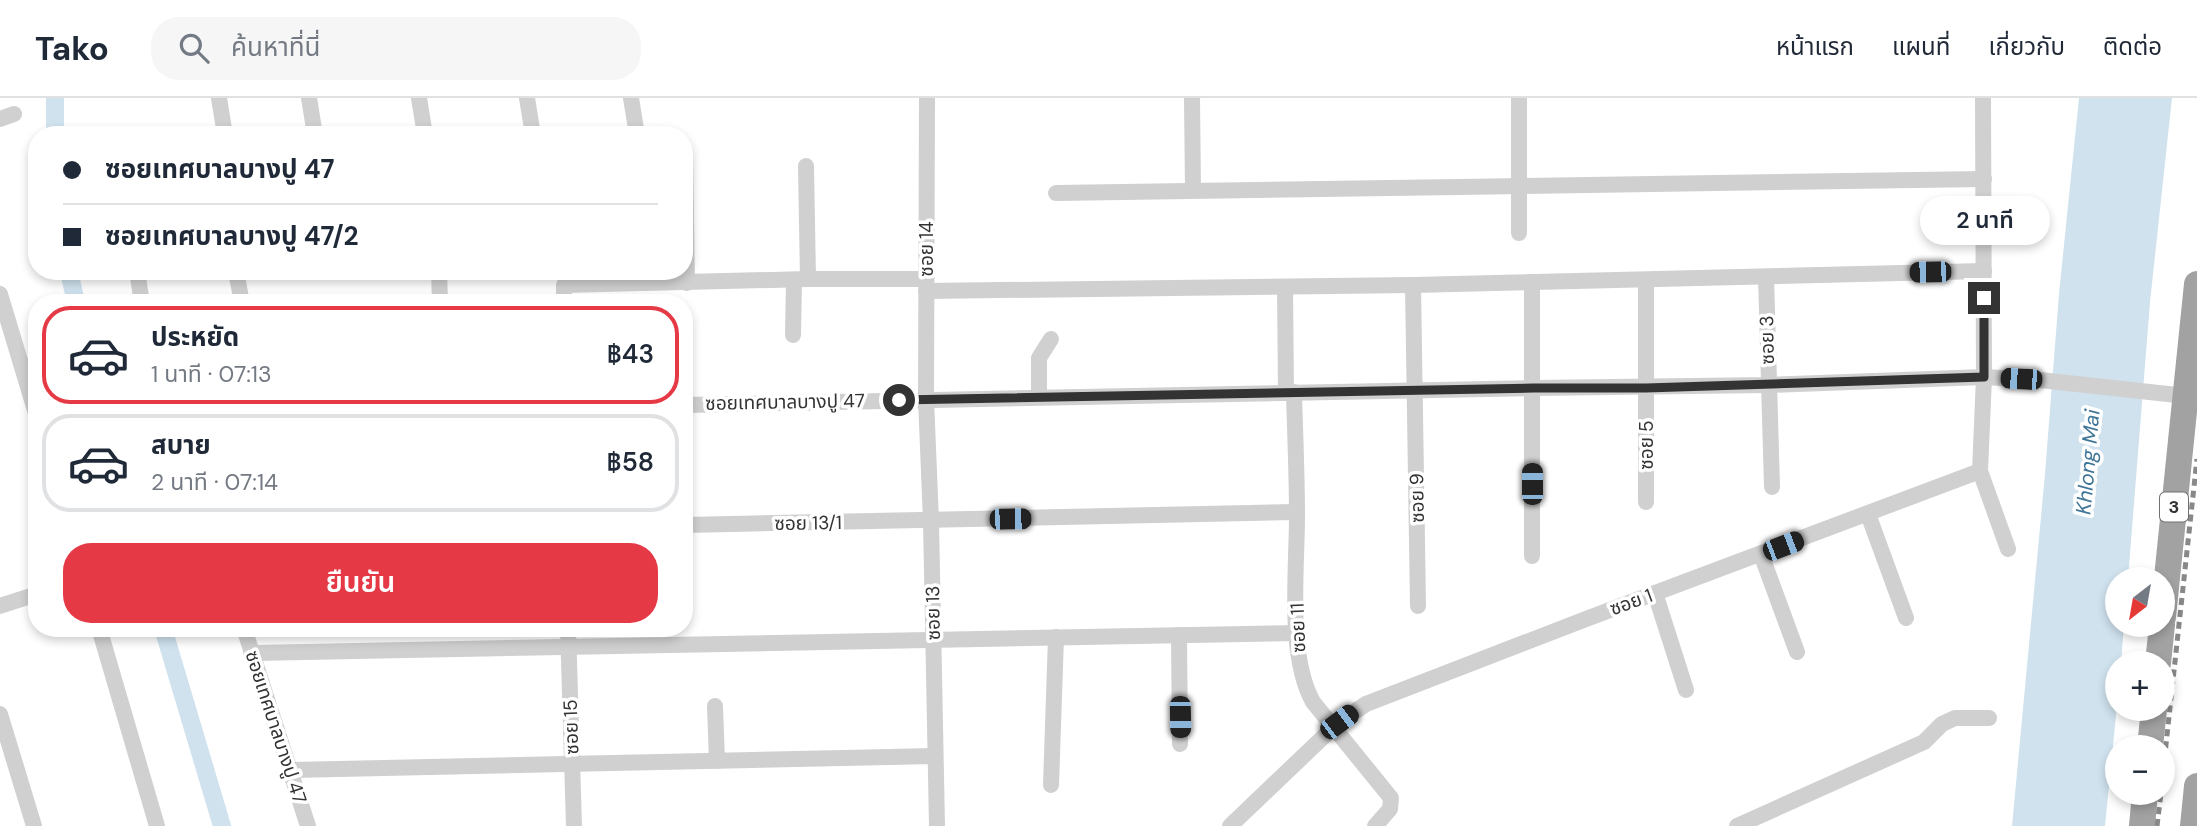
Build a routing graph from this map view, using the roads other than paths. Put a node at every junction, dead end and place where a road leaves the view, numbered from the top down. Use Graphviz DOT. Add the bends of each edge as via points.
graph roads {
  1 [pos="219,98"];
  2 [pos="309,98"];
  3 [pos="419,98"];
  4 [pos="527,98"];
  5 [pos="631,98"];
  6 [pos="926,98"];
  7 [pos="1192,98"];
  8 [pos="1519,98"];
  9 [pos="1983,98"];
  10 [pos="224,126"];
  11 [pos="313,126"];
  12 [pos="424,126"];
  13 [pos="532,126"];
  14 [pos="636,126"];
  15 [pos="806,166"];
  16 [pos="1984,179"];
  17 [pos="1520,186"];
  18 [pos="1193,191"];
  19 [pos="1056,193"];
  20 [pos="1519,233"];
  21 [pos="1984,271"];
  22 [pos="1766,277"];
  23 [pos="613,280"];
  24 [pos="687,280"];
  25 [pos="801,280"];
  26 [pos="1646,280"];
  27 [pos="1532,282"];
  28 [pos="687,283"];
  29 [pos="2197,284"];
  30 [pos="926,285"];
  31 [pos="1413,285"];
  32 [pos="1285,288"];
  33 [pos="0,294"];
  34 [pos="793,335"];
  35 [pos="1051,339"];
  36 [pos="1984,377"];
  37 [pos="1768,385"];
  38 [pos="28,387"];
  39 [pos="1533,388"];
  40 [pos="1646,388"];
  41 [pos="1415,390"];
  42 [pos="1290,392"];
  43 [pos="1039,397"];
  44 [pos="2186,397"];
  45 [pos="926,399"];
  46 [pos="693,405"];
  47 [pos="1980,471"];
  48 [pos="1772,487"];
  49 [pos="1646,502"];
  50 [pos="1297,512"];
  51 [pos="1868,514"];
  52 [pos="931,521"];
  53 [pos="693,525"];
  54 [pos="2008,549"];
  55 [pos="1761,554"];
  56 [pos="1531,556"];
  57 [pos="2168,567"];
  58 [pos="1655,593"];
  59 [pos="28,597"];
  60 [pos="0,606"];
  61 [pos="1418,606"];
  62 [pos="1906,618"];
  63 [pos="1297,633"];
  64 [pos="1178,635"];
  65 [pos="102,637"];
  66 [pos="247,637"];
  67 [pos="568,637"];
  68 [pos="1056,637"];
  69 [pos="933,638"];
  70 [pos="568,645"];
  71 [pos="1797,652"];
  72 [pos="251,653"];
  73 [pos="1686,690"];
  74 [pos="715,706"];
  75 [pos="0,714"];
  76 [pos="1989,718"];
  77 [pos="1332,728"];
  78 [pos="1180,744"];
  79 [pos="935,756"];
  80 [pos="717,761"];
  81 [pos="573,764"];
  82 [pos="292,770"];
  83 [pos="1051,785"];
  84 [pos="2197,786"];
  85 [pos="2144,805"];
  86 [pos="34,826"];
  87 [pos="157,826"];
  88 [pos="308,826"];
  89 [pos="574,826"];
  90 [pos="937,826"];
  91 [pos="1230,826"];
  92 [pos="1375,826"];
  93 [pos="1737,826"];
  94 [pos="2142,826"];
  95 [pos="2193,826"];
  1 -- 10 [label="street"];
  2 -- 11 [label="street"];
  3 -- 12 [label="street"];
  4 -- 13 [label="street"];
  5 -- 14 [label="street"];
  6 -- 30 [label="street, ซอย 14"];
  7 -- 18 [label="street"];
  8 -- 17 [label="street"];
  9 -- 16 [label="street"];
  15 -- 25 [label="street"];
  16 -- 17 [label="street"];
  16 -- 21 [label="street"];
  17 -- 18 [label="street"];
  17 -- 20 [label="street"];
  18 -- 19 [label="street"];
  21 -- 22 [label="street"];
  21 -- 36 [label="street"];
  22 -- 26 [label="street"];
  22 -- 37 [label="street, ซอย 3"];
  23 -- 28 [label="street"];
  24 -- 28 [label="street"];
  25 -- 28 [label="street"];
  25 -- 30 [label="street"];
  25 -- 34 [label="street"];
  26 -- 27 [label="street"];
  26 -- 40 [label="street, ซอย 5"];
  27 -- 31 [label="street"];
  27 -- 39 [label="street"];
  29 -- 44 [label="highway, 3"];
  30 -- 32 [label="street"];
  30 -- 45 [label="street, ซอย 14"];
  31 -- 32 [label="street"];
  31 -- 41 [label="street, ซอย 9"];
  32 -- 42 [label="street, ซอย 11"];
  33 -- 38 [label="street"];
  35 -- 43 [label="street" via="1039,358"];
  36 -- 37 [label="street, ซอยเทศบาลบางปู 47"];
  36 -- 44 [label="street, ซอยเทศบาลบางปู 47"];
  36 -- 47 [label="street"];
  37 -- 40 [label="street, ซอยเทศบาลบางปู 47"];
  37 -- 48 [label="street, ซอย 3"];
  39 -- 40 [label="street, ซอยเทศบาลบางปู 47"];
  39 -- 41 [label="street, ซอยเทศบาลบางปู 47"];
  39 -- 56 [label="street"];
  40 -- 49 [label="street, ซอย 5"];
  41 -- 42 [label="street, ซอยเทศบาลบางปู 47"];
  41 -- 61 [label="street, ซอย 9"];
  42 -- 43 [label="street, ซอยเทศบาลบางปู 47"];
  42 -- 50 [label="street, ซอย 11"];
  43 -- 45 [label="street, ซอยเทศบาลบางปู 47"];
  44 -- 57 [label="highway, 3"];
  45 -- 46 [label="street, ซอยเทศบาลบางปู 47"];
  45 -- 52 [label="street, ซอย 13"];
  47 -- 51 [label="street, ซอย 1"];
  47 -- 54 [label="street"];
  50 -- 52 [label="street, ซอย 13/1"];
  50 -- 63 [label="street, ซอย 11"];
  51 -- 55 [label="street, ซอย 1"];
  51 -- 62 [label="street"];
  52 -- 53 [label="street, ซอย 13/1"];
  52 -- 69 [label="street, ซอย 13"];
  55 -- 58 [label="street, ซอย 1"];
  55 -- 71 [label="street"];
  58 -- 73 [label="street"];
  58 -- 77 [label="street, ซอย 1" via="1366,704"];
  59 -- 60 [label="street"];
  63 -- 64 [label="street"];
  63 -- 77 [label="street, ซอย 11" via="1304,687"];
  64 -- 68 [label="street"];
  64 -- 78 [label="street"];
  65 -- 87 [label="street"];
  66 -- 72 [label="street, ซอยเทศบาลบางปู 47"];
  67 -- 70 [label="street, ซอย 15"];
  68 -- 69 [label="street"];
  68 -- 83 [label="street"];
  69 -- 70 [label="street"];
  69 -- 79 [label="street, ซอย 13"];
  70 -- 72 [label="street"];
  70 -- 81 [label="street, ซอย 15"];
  72 -- 82 [label="street, ซอยเทศบาลบางปู 47"];
  74 -- 80 [label="street"];
  75 -- 86 [label="street"];
  76 -- 93 [label="street" via="1942,724 1924,742"];
  77 -- 91 [label="street, ซอย 1"];
  77 -- 92 [label="street, ซอย 11" via="1391,798 1390,809"];
  79 -- 80 [label="street"];
  79 -- 90 [label="street, ซอย 13"];
  80 -- 81 [label="street"];
  81 -- 82 [label="street"];
  81 -- 89 [label="street, ซอย 15"];
  82 -- 88 [label="street, ซอยเทศบาลบางปู 47"];
  84 -- 95 [label="highway"];
  85 -- 94 [label="highway"];
}
